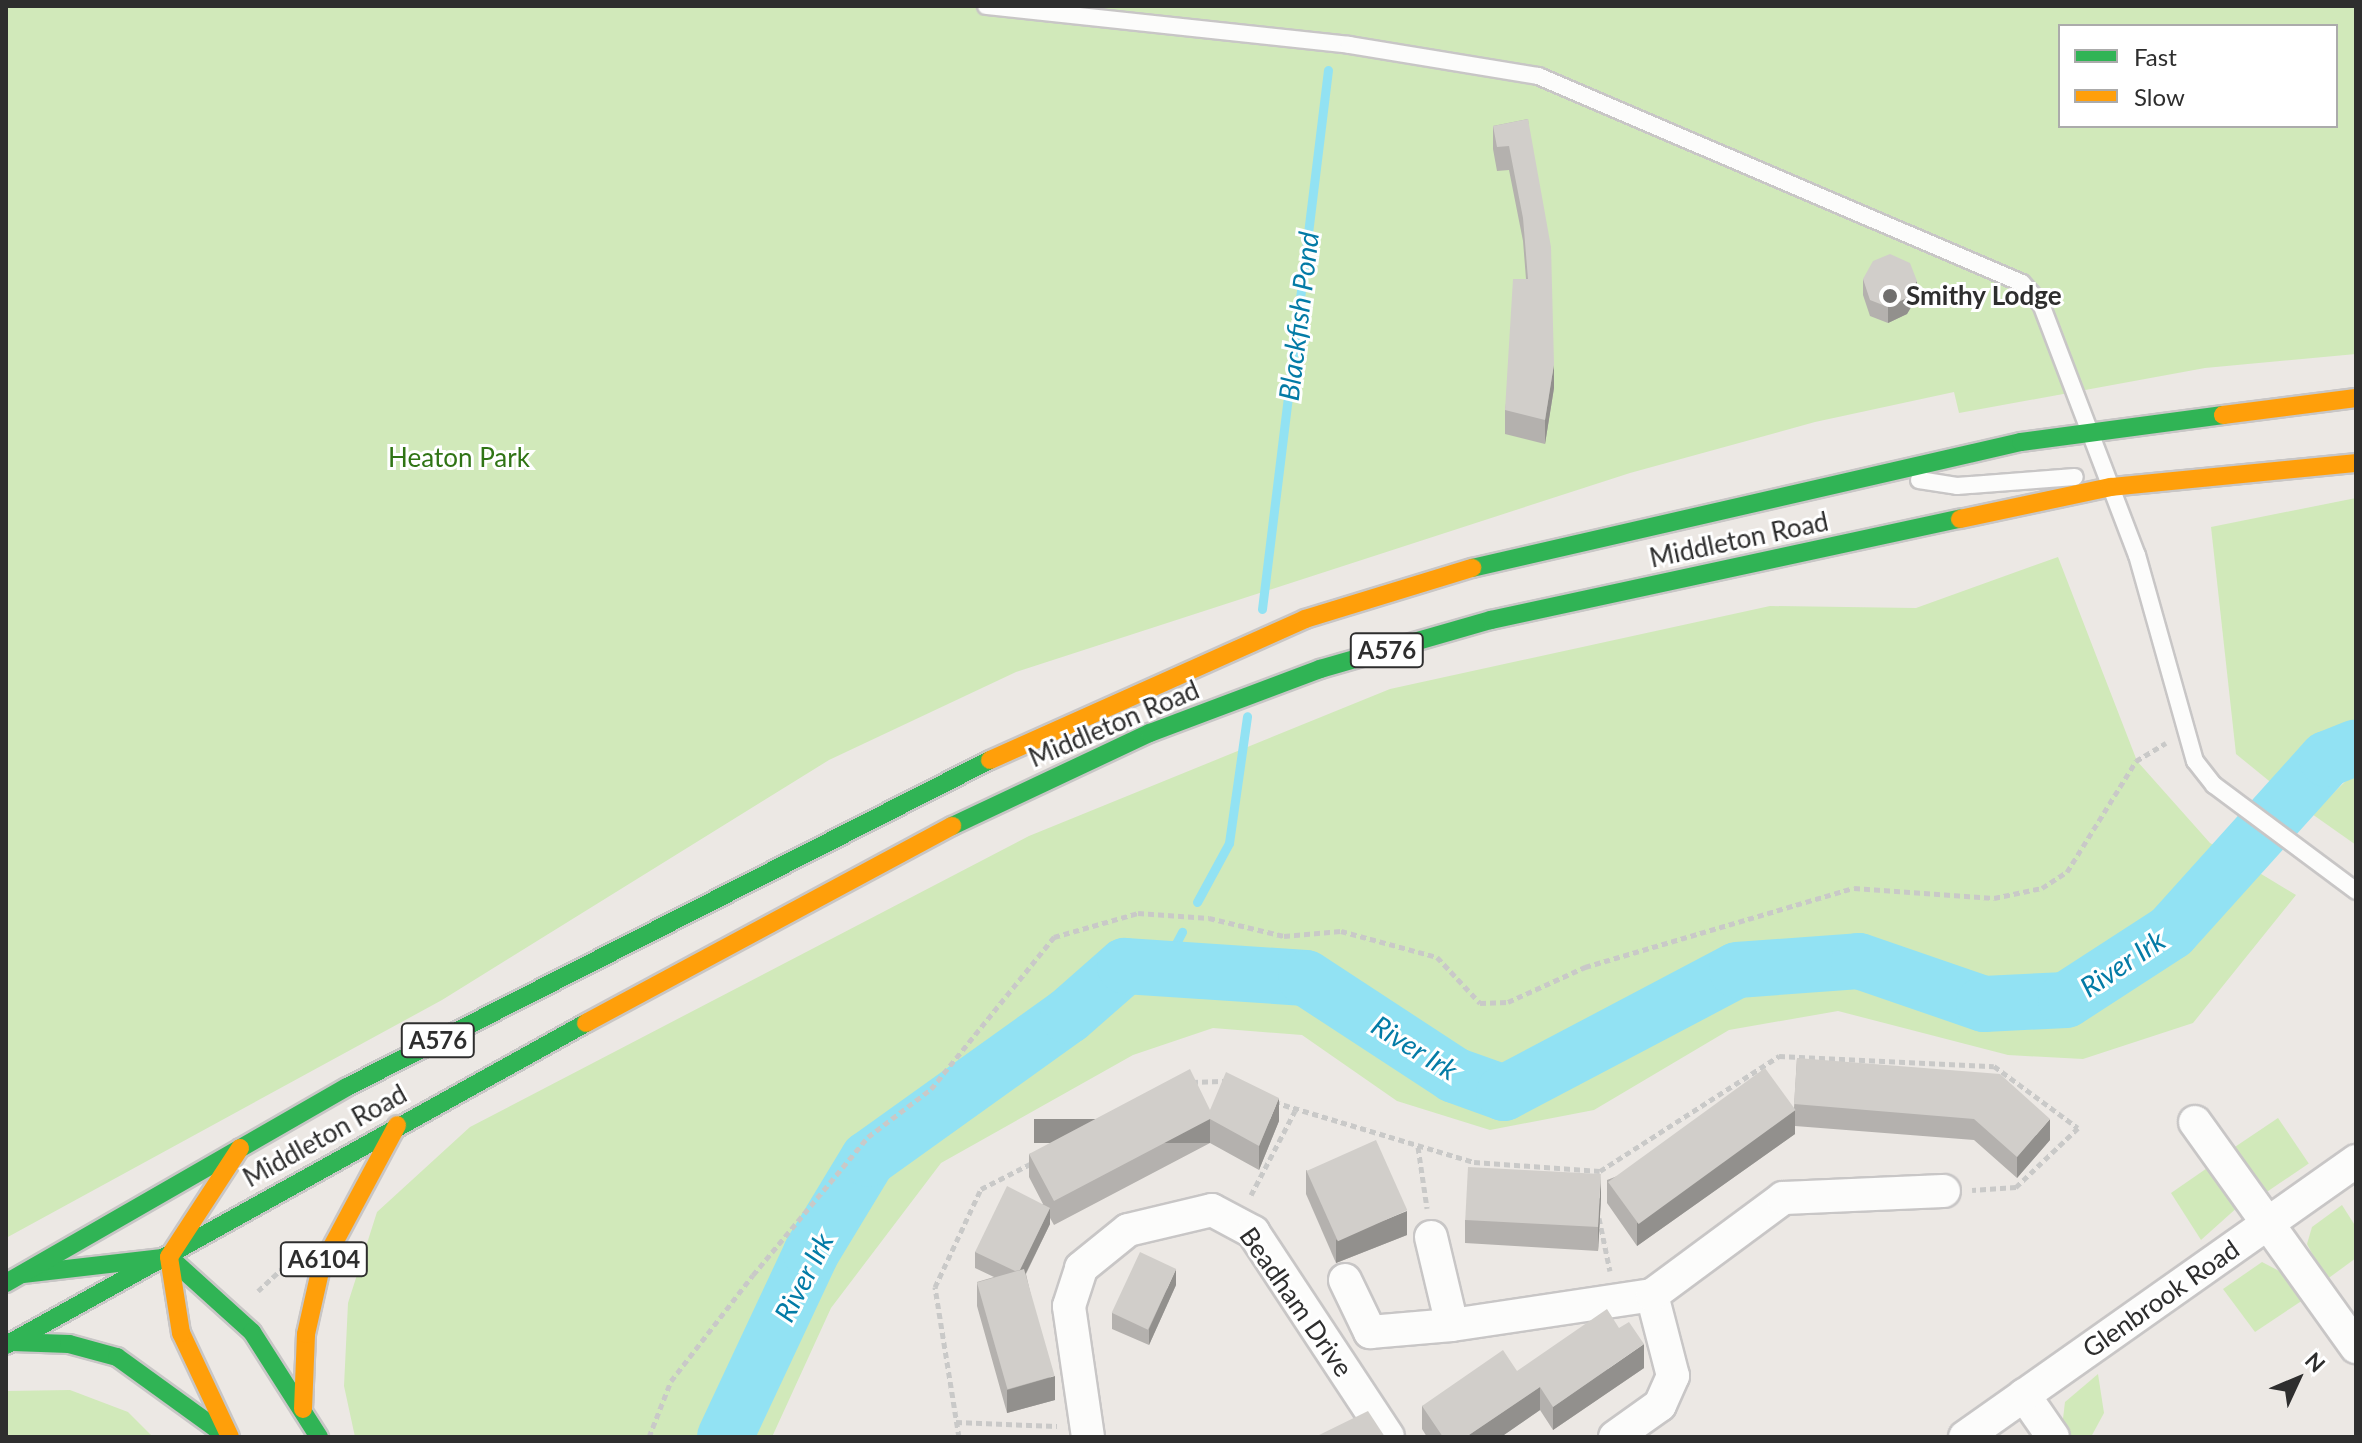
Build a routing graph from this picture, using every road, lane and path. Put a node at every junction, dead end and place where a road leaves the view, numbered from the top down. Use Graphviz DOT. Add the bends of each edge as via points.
graph roads {
  1 [pos="986,6"];
  2 [pos="2356,398"];
  3 [pos="2090,433"];
  4 [pos="2356,463"];
  5 [pos="1882,474"];
  6 [pos="2111,487"];
  7 [pos="2182,732"];
  8 [pos="2356,891"];
  9 [pos="1185,1085"];
  10 [pos="1238,1085"];
  11 [pos="1266,1098"];
  12 [pos="1295,1111"];
  13 [pos="2195,1122"];
  14 [pos="397,1125"];
  15 [pos="1418,1147"];
  16 [pos="240,1148"];
  17 [pos="1049,1154"];
  18 [pos="2356,1161"];
  19 [pos="1589,1171"];
  20 [pos="1592,1185"];
  21 [pos="1944,1191"];
  22 [pos="1598,1214"];
  23 [pos="1239,1219"];
  24 [pos="2269,1224"];
  25 [pos="1431,1237"];
  26 [pos="169,1257"];
  27 [pos="293,1259"];
  28 [pos="23,1274"];
  29 [pos="1345,1280"];
  30 [pos="6,1283"];
  31 [pos="1652,1295"];
  32 [pos="249,1300"];
  33 [pos="1615,1300"];
  34 [pos="1452,1325"];
  35 [pos="10,1344"];
  36 [pos="2356,1347"];
  37 [pos="2024,1395"];
  38 [pos="303,1409"];
  39 [pos="956,1422"];
  40 [pos="1089,1432"];
  41 [pos="228,1437"];
  42 [pos="319,1437"];
  43 [pos="649,1437"];
  44 [pos="959,1437"];
  45 [pos="1388,1437"];
  46 [pos="1615,1437"];
  47 [pos="1965,1437"];
  48 [pos="2053,1437"];
  1 -- 3 [label="lane" via="1349,45 1538,76 1613,103 2022,283 2041,304"];
  2 -- 3 [label="main road, Middleton Road / A576"];
  3 -- 5 [label="main road, Middleton Road / A576"];
  3 -- 6 [label="lane"];
  4 -- 6 [label="main road, Middleton Road / A576"];
  5 -- 6 [label="lane" via="1957,486 2039,477"];
  5 -- 16 [label="main road, Middleton Road / A576" via="1484,564 1305,619 976,765"];
  6 -- 7 [label="lane" via="2137,555"];
  6 -- 14 [label="main road, Middleton Road / A576" via="1491,620 1320,669 1150,733 966,819"];
  7 -- 8 [label="lane" via="2214,785"];
  7 -- 43 [label="path" via="2136,761 2067,872 2042,888 1994,898 1854,888 1585,967 1508,1002 1480,1003 1437,957 1341,931 1284,936 1209,918 1138,913 1054,937 931,1089 868,1137 753,1275 671,1381"];
  9 -- 10 [label="path" via="1199,1078"];
  11 -- 12 [label="path"];
  12 -- 15 [label="path"];
  12 -- 23 [label="path"];
  13 -- 24 [label="street"];
  14 -- 26 [label="main road, Middleton Road / A576"];
  14 -- 38 [label="main road, A6104" via="321,1267 306,1334"];
  15 -- 19 [label="path" via="1474,1162"];
  15 -- 25 [label="path"];
  16 -- 26 [label="main road"];
  16 -- 28 [label="main road, Middleton Road / A576"];
  17 -- 39 [label="path" via="981,1189 935,1287"];
  18 -- 24 [label="street, Glenbrook Road"];
  19 -- 20 [label="path"];
  19 -- 21 [label="path" via="1608,1166 1779,1056 1994,1066 2078,1128 2016,1187"];
  21 -- 31 [label="street" via="1783,1198"];
  22 -- 33 [label="path"];
  23 -- 40 [label="street, Beadham Drive" via="1212,1210 1172,1215 1128,1230 1081,1268 1069,1306"];
  23 -- 45 [label="street, Beadham Drive" via="1272,1257"];
  24 -- 36 [label="street"];
  24 -- 37 [label="street, Glenbrook Road"];
  25 -- 34 [label="street"];
  26 -- 28 [label="main road"];
  26 -- 35 [label="main road, Middleton Road / A576"];
  26 -- 38 [label="main road" via="252,1332"];
  26 -- 41 [label="main road" via="181,1333"];
  27 -- 32 [label="path"];
  28 -- 30 [label="main road, Middleton Road / A576"];
  29 -- 34 [label="street" via="1370,1332"];
  31 -- 33 [label="street"];
  31 -- 46 [label="street" via="1673,1376 1660,1405"];
  33 -- 34 [label="street"];
  35 -- 41 [label="main road" via="69,1344 117,1357 176,1393"];
  37 -- 47 [label="street, Glenbrook Road"];
  37 -- 48 [label="street"];
  38 -- 42 [label="main road"];
  39 -- 40 [label="path"];
  39 -- 44 [label="path"];
}
